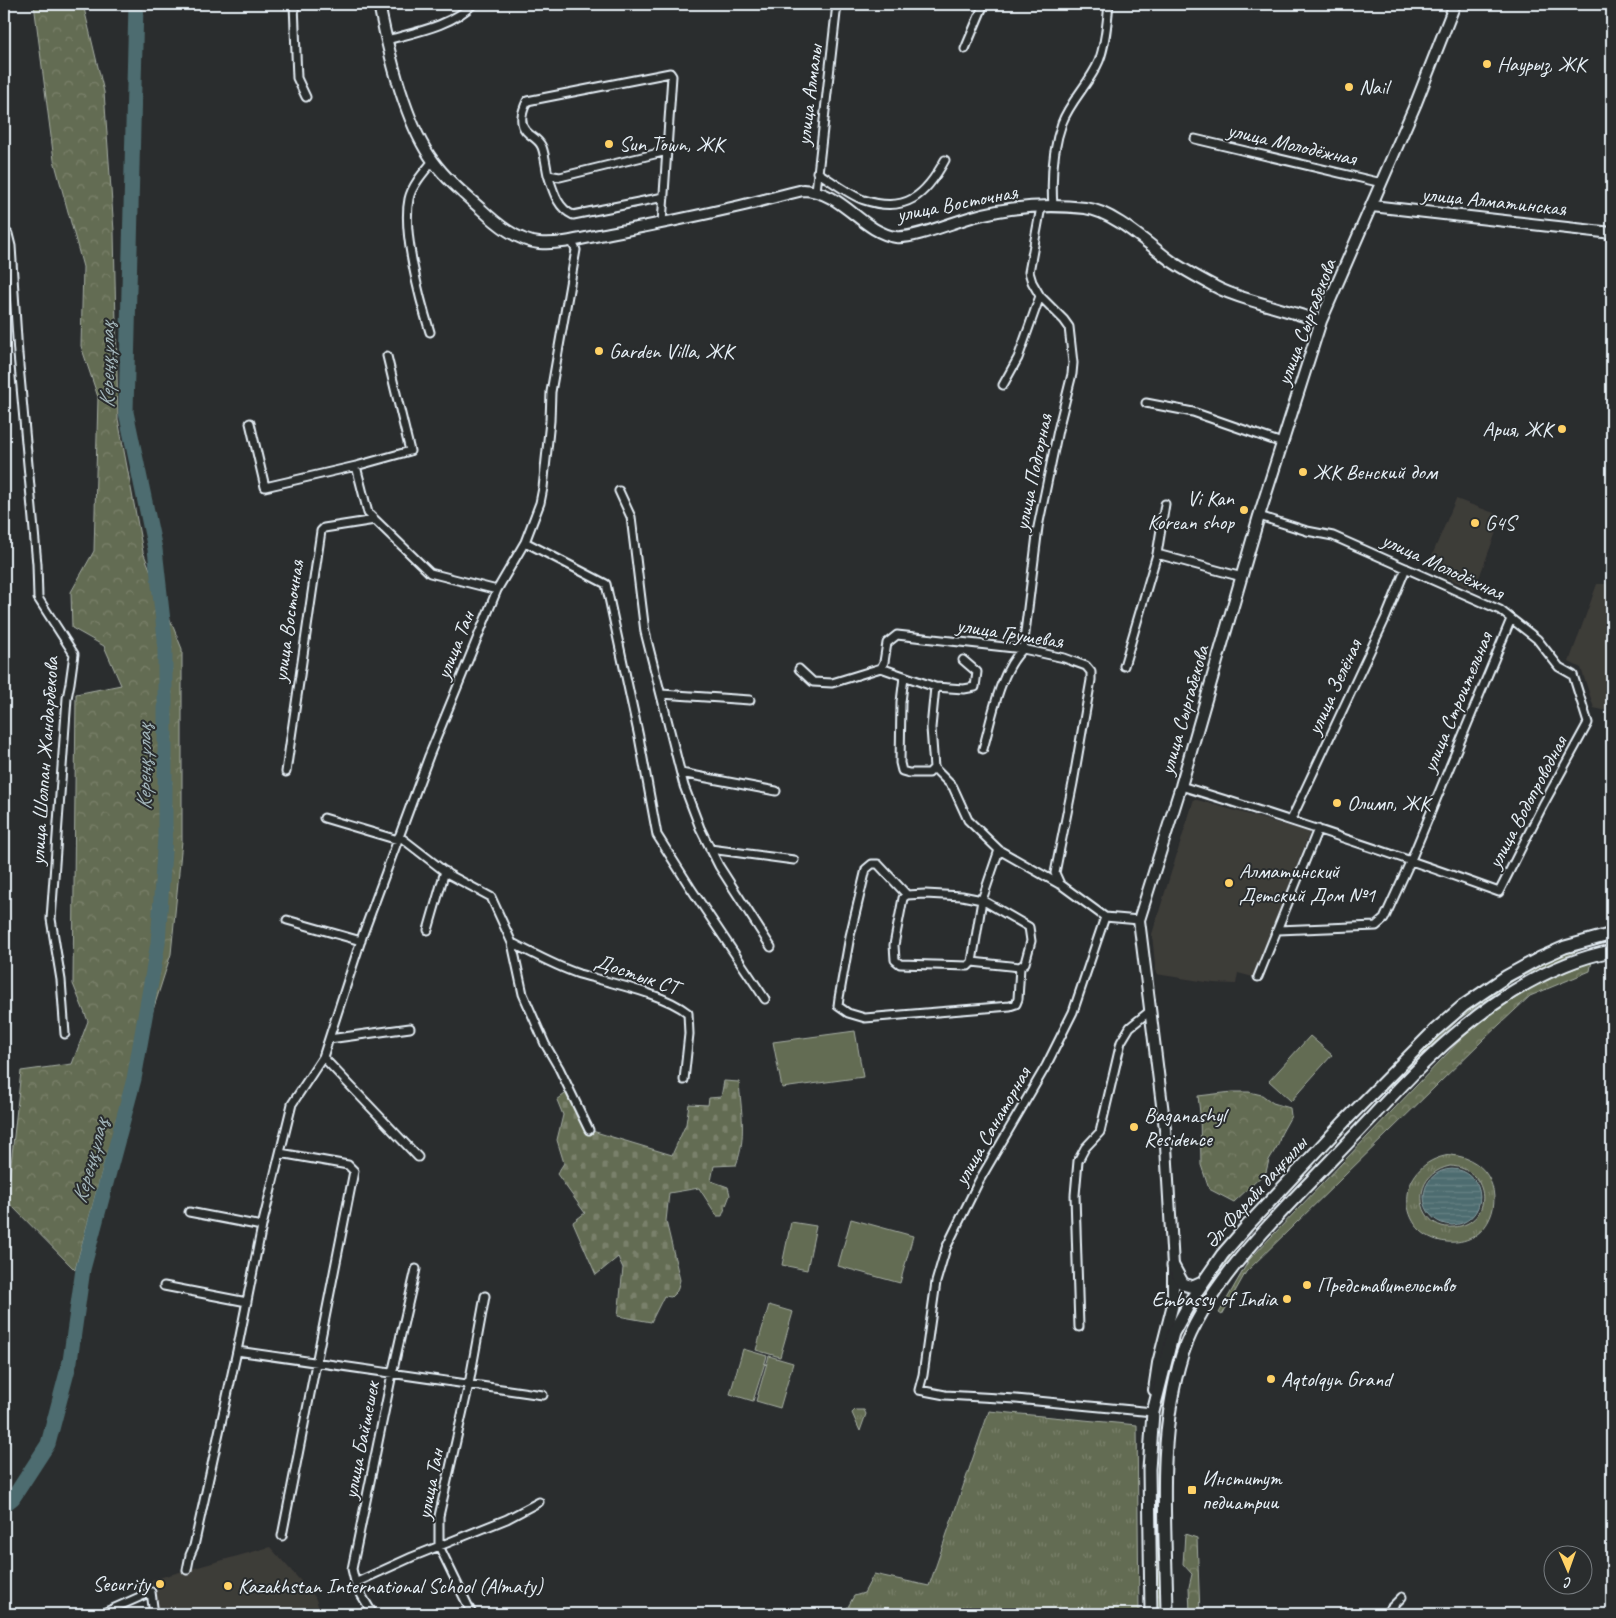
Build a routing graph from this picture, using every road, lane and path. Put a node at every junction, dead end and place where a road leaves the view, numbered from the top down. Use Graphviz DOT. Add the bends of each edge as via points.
graph roads {
  1 [pos="294,4"];
  2 [pos="379,4"];
  3 [pos="473,4"];
  4 [pos="836,4"];
  5 [pos="984,4"];
  6 [pos="1109,4"];
  7 [pos="1455,4"];
  8 [pos="386,40"];
  9 [pos="965,49"];
  10 [pos="306,97"];
  11 [pos="1195,139"];
  12 [pos="667,151"];
  13 [pos="433,160"];
  14 [pos="945,160"];
  15 [pos="817,172"];
  16 [pos="548,174"];
  17 [pos="1382,183"];
  18 [pos="816,190"];
  19 [pos="664,197"];
  20 [pos="1372,206"];
  21 [pos="1041,207"];
  22 [pos="1053,207"];
  23 [pos="662,224"];
  24 [pos="1612,233"];
  25 [pos="4,234"];
  26 [pos="571,240"];
  27 [pos="1040,296"];
  28 [pos="1322,321"];
  29 [pos="430,332"];
  30 [pos="387,356"];
  31 [pos="1003,384"];
  32 [pos="1146,403"];
  33 [pos="250,423"];
  34 [pos="1282,443"];
  35 [pos="356,466"];
  36 [pos="620,491"];
  37 [pos="1165,504"];
  38 [pos="1260,516"];
  39 [pos="375,520"];
  40 [pos="525,542"];
  41 [pos="1157,554"];
  42 [pos="1406,568"];
  43 [pos="1242,577"];
  44 [pos="497,590"];
  45 [pos="1510,619"];
  46 [pos="1023,649"];
  47 [pos="963,660"];
  48 [pos="1124,666"];
  49 [pos="881,668"];
  50 [pos="799,669"];
  51 [pos="904,677"];
  52 [pos="935,687"];
  53 [pos="661,694"];
  54 [pos="750,700"];
  55 [pos="1588,724"];
  56 [pos="983,749"];
  57 [pos="934,768"];
  58 [pos="286,772"];
  59 [pos="681,773"];
  60 [pos="1181,786"];
  61 [pos="776,791"];
  62 [pos="324,818"];
  63 [pos="1292,820"];
  64 [pos="1318,829"];
  65 [pos="399,838"];
  66 [pos="710,849"];
  67 [pos="999,850"];
  68 [pos="794,860"];
  69 [pos="1411,860"];
  70 [pos="445,871"];
  71 [pos="1060,884"];
  72 [pos="907,895"];
  73 [pos="982,900"];
  74 [pos="1105,917"];
  75 [pos="287,920"];
  76 [pos="1139,920"];
  77 [pos="428,930"];
  78 [pos="1278,930"];
  79 [pos="1612,934"];
  80 [pos="361,941"];
  81 [pos="512,943"];
  82 [pos="771,946"];
  83 [pos="1612,951"];
  84 [pos="972,962"];
  85 [pos="1020,967"];
  86 [pos="1258,978"];
  87 [pos="765,999"];
  88 [pos="1150,1011"];
  89 [pos="410,1028"];
  90 [pos="65,1034"];
  91 [pos="329,1039"];
  92 [pos="323,1057"];
  93 [pos="684,1080"];
  94 [pos="588,1130"];
  95 [pos="280,1153"];
  96 [pos="418,1158"];
  97 [pos="189,1212"];
  98 [pos="262,1226"];
  99 [pos="1174,1266"];
  100 [pos="416,1269"];
  101 [pos="1202,1283"];
  102 [pos="164,1286"];
  103 [pos="485,1296"];
  104 [pos="247,1302"];
  105 [pos="1079,1327"];
  106 [pos="237,1351"];
  107 [pos="315,1363"];
  108 [pos="392,1374"];
  109 [pos="469,1384"];
  110 [pos="544,1395"];
  111 [pos="1152,1412"];
  112 [pos="539,1502"];
  113 [pos="282,1536"];
  114 [pos="440,1546"];
  115 [pos="187,1570"];
  116 [pos="355,1583"];
  117 [pos="1402,1597"];
  118 [pos="1169,1611"];
  119 [pos="100,1614"];
  120 [pos="154,1614"];
  121 [pos="373,1614"];
  122 [pos="472,1614"];
  123 [pos="1150,1614"];
  124 [pos="1385,1614"];
  1 -- 10 [label="street" via="297,78"];
  2 -- 8 [label="street"];
  3 -- 8 [label="street" via="450,20"];
  4 -- 15 [label="street, улица Алмалы"];
  5 -- 9 [label="street"];
  6 -- 22 [label="street" via="1099,61 1062,121 1057,138 1051,178"];
  7 -- 17 [label="street, улица Сыргабекова"];
  8 -- 13 [label="street" via="411,117"];
  11 -- 17 [label="street, улица Молодёжная"];
  12 -- 16 [label="street" via="560,177"];
  12 -- 16 [label="street" via="672,76 667,73 527,101 521,120 526,131 542,148"];
  12 -- 19 [label="street"];
  13 -- 26 [label="street" via="504,228 540,243"];
  13 -- 29 [label="street" via="412,191 408,213 414,267"];
  14 -- 15 [label="street" via="934,180 914,199 893,206 863,200"];
  15 -- 18 [label="street, улица Алмалы"];
  16 -- 19 [label="street" via="558,200 565,211 573,215"];
  17 -- 20 [label="street, улица Сыргабекова"];
  18 -- 21 [label="street, улица Восточная" via="875,228 898,237 927,232 974,216"];
  18 -- 23 [label="street" via="789,193"];
  19 -- 23 [label="street"];
  20 -- 24 [label="street, улица Алматинская"];
  20 -- 28 [label="street, улица Сыргабекова"];
  21 -- 22 [label="street, улица Восточная"];
  21 -- 27 [label="street, улица Подгорная" via="1030,272"];
  22 -- 28 [label="street, улица Восточная" via="1084,208 1104,213 1174,263 1224,291"];
  23 -- 26 [label="street"];
  25 -- 90 [label="street, улица Шолпан Жандарбекова" via="8,234 11,246 38,598 74,654 66,698 51,919 61,980"];
  26 -- 40 [label="street, улица Тан" via="576,250 551,392 544,488"];
  27 -- 31 [label="street" via="1018,358"];
  27 -- 46 [label="street, улица Подгорная" via="1069,327 1073,369 1038,527"];
  28 -- 34 [label="street, улица Сыргабекова"];
  30 -- 35 [label="street" via="410,451"];
  32 -- 34 [label="street" via="1193,412"];
  33 -- 35 [label="street" via="265,487"];
  34 -- 38 [label="street, улица Сыргабекова"];
  35 -- 39 [label="street" via="368,513"];
  36 -- 53 [label="street" via="631,516 645,632"];
  37 -- 41 [label="street"];
  38 -- 42 [label="street, улица Молодёжная" via="1333,536"];
  38 -- 43 [label="street, улица Сыргабекова"];
  39 -- 44 [label="street" via="430,573"];
  39 -- 58 [label="street, улица Восточная" via="320,531"];
  40 -- 44 [label="street, улица Тан"];
  40 -- 87 [label="street" via="606,584 657,835"];
  41 -- 43 [label="street"];
  41 -- 48 [label="street"];
  42 -- 45 [label="street, улица Молодёжная" via="1500,610"];
  42 -- 63 [label="street, улица Зелёная"];
  43 -- 60 [label="street, улица Сыргабекова"];
  44 -- 65 [label="street, улица Тан"];
  45 -- 55 [label="street, улица Молодёжная" via="1537,639 1559,667 1573,675"];
  45 -- 69 [label="street, улица Строительная"];
  46 -- 49 [label="street, улица Грушевая" via="897,635 887,643"];
  46 -- 56 [label="street, улица Подгорная" via="1006,674"];
  46 -- 71 [label="street, улица Грушевая" via="1064,658 1086,666 1091,672 1074,783 1055,873"];
  47 -- 52 [label="street" via="977,672 975,688"];
  49 -- 50 [label="street" via="832,683 814,682"];
  49 -- 51 [label="street"];
  51 -- 52 [label="street"];
  51 -- 57 [label="street" via="902,771 929,773"];
  52 -- 57 [label="street" via="930,728"];
  53 -- 54 [label="street"];
  53 -- 59 [label="street"];
  55 -- 69 [label="street, улица Водопроводная" via="1499,892"];
  57 -- 67 [label="street" via="953,787 968,820"];
  59 -- 61 [label="street"];
  59 -- 66 [label="street"];
  60 -- 63 [label="street, улица Водопроводная"];
  60 -- 76 [label="street, улица Сыргабекова"];
  62 -- 65 [label="street"];
  63 -- 64 [label="street, улица Водопроводная"];
  64 -- 69 [label="street, улица Водопроводная"];
  64 -- 78 [label="street"];
  65 -- 70 [label="street"];
  65 -- 80 [label="street, улица Тан"];
  66 -- 68 [label="street"];
  66 -- 82 [label="street"];
  67 -- 71 [label="street"];
  67 -- 73 [label="street"];
  69 -- 78 [label="street, улица Строительная" via="1384,919 1376,926"];
  70 -- 77 [label="street"];
  70 -- 81 [label="street" via="491,897"];
  71 -- 74 [label="street"];
  72 -- 73 [label="street"];
  72 -- 84 [label="street" via="903,898 894,945 895,960 900,964 968,966"];
  72 -- 85 [label="street" via="878,864 866,869 838,1006 848,1014 865,1018 1010,1006 1018,999"];
  73 -- 84 [label="street"];
  73 -- 85 [label="street" via="1029,927 1031,941 1025,963"];
  74 -- 76 [label="street"];
  74 -- 111 [label="street, улица Санаторная" via="1073,1012 1046,1066 979,1181 946,1248 936,1282 919,1390 945,1395"];
  75 -- 80 [label="street"];
  76 -- 88 [label="street, улица Сыргабекова"];
  78 -- 86 [label="street"];
  79 -- 101 [label="main road, Әл-Фараби даңғылы" via="1565,947 1540,958 1463,1006 1388,1076 1318,1150 1247,1226"];
  80 -- 91 [label="street, улица Тан"];
  81 -- 93 [label="street, Достык СТ" via="556,965 636,990 679,1006 688,1013"];
  81 -- 94 [label="street" via="523,994"];
  83 -- 118 [label="main road, Әл-Фараби даңғылы" via="1571,962 1533,980 1493,1004 1446,1042 1274,1221 1210,1300 1190,1334 1182,1356 1167,1429 1165,1539"];
  84 -- 85 [label="street"];
  88 -- 99 [label="street, улица Сыргабекова" via="1165,1129"];
  88 -- 105 [label="street" via="1130,1027 1121,1042 1100,1132 1078,1161 1075,1195"];
  89 -- 91 [label="street"];
  91 -- 92 [label="street, улица Тан"];
  92 -- 95 [label="street, улица Тан" via="292,1104"];
  92 -- 96 [label="street"];
  95 -- 98 [label="street, улица Тан"];
  95 -- 107 [label="street" via="348,1165 354,1171"];
  97 -- 98 [label="street"];
  98 -- 104 [label="street, улица Тан"];
  99 -- 101 [label="main road" via="1183,1284 1193,1287"];
  99 -- 111 [label="street, улица Сыргабекова" via="1173,1304 1158,1364"];
  100 -- 108 [label="street, улица Байшешек"];
  101 -- 111 [label="main road, Әл-Фараби даңғылы" via="1173,1333"];
  102 -- 104 [label="street"];
  103 -- 109 [label="street, улица Тан"];
  104 -- 106 [label="street, улица Тан"];
  106 -- 107 [label="street"];
  106 -- 115 [label="street, улица Тан"];
  107 -- 108 [label="street"];
  107 -- 113 [label="street"];
  108 -- 109 [label="street"];
  108 -- 116 [label="street, улица Байшешек" via="352,1569"];
  109 -- 110 [label="street"];
  109 -- 114 [label="street, улица Тан" via="439,1516"];
  111 -- 123 [label="main road, Әл-Фараби даңғылы"];
  112 -- 114 [label="street" via="507,1519"];
  114 -- 116 [label="street"];
  114 -- 122 [label="street, улица Тан"];
  116 -- 121 [label="street, улица Байшешек"];
  117 -- 124 [label="street"];
  119 -- 120 [label="street" via="152,1592"];
}
